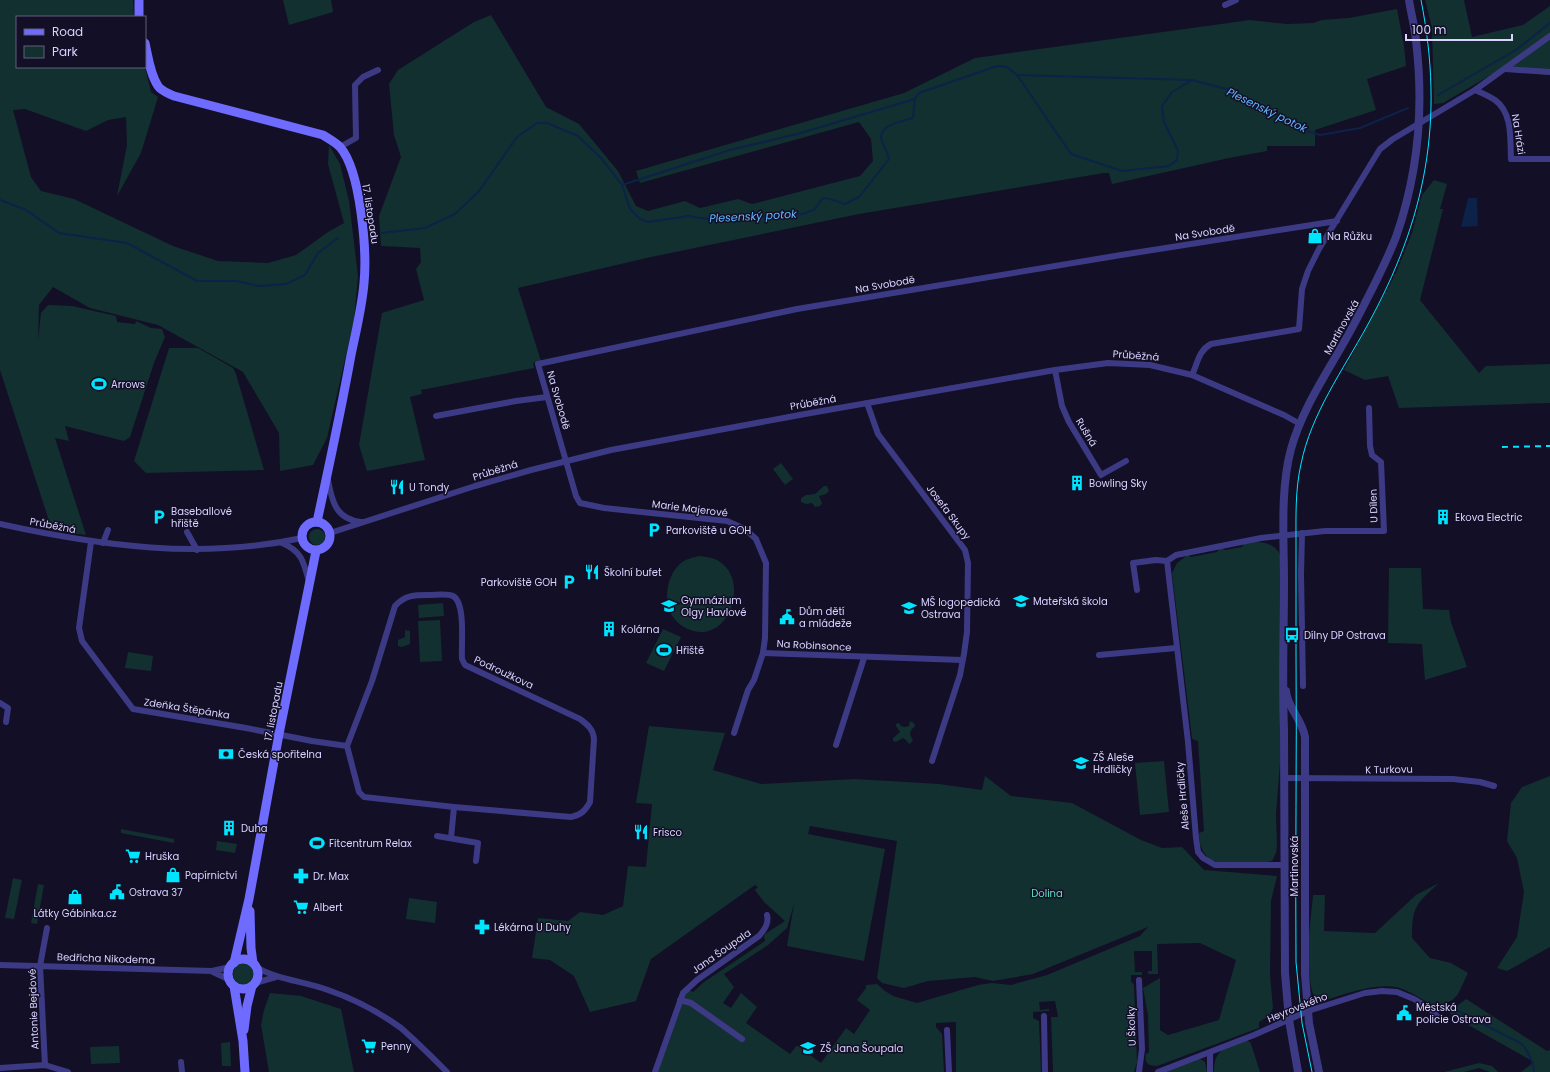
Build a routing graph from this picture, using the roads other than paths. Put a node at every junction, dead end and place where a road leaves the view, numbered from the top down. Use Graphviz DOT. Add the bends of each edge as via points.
graph roads {
  1 [pos="139,0"];
  2 [pos="1236,0"];
  3 [pos="1409,0"];
  4 [pos="1225,5"];
  5 [pos="140,16"];
  6 [pos="1550,36"];
  7 [pos="146,47"];
  8 [pos="1505,69"];
  9 [pos="378,70"];
  10 [pos="1550,72"];
  11 [pos="1475,90"];
  12 [pos="1419,124"];
  13 [pos="340,147"];
  14 [pos="1550,159"];
  15 [pos="1337,221"];
  16 [pos="1055,370"];
  17 [pos="1192,375"];
  18 [pos="547,397"];
  19 [pos="867,403"];
  20 [pos="1369,408"];
  21 [pos="436,416"];
  22 [pos="1300,424"];
  23 [pos="566,461"];
  24 [pos="1126,462"];
  25 [pos="327,476"];
  26 [pos="317,522"];
  27 [pos="362,522"];
  28 [pos="0,524"];
  29 [pos="108,530"];
  30 [pos="187,532"];
  31 [pos="330,533"];
  32 [pos="1302,533"];
  33 [pos="1284,536"];
  34 [pos="302,538"];
  35 [pos="91,542"];
  36 [pos="282,542"];
  37 [pos="103,543"];
  38 [pos="197,550"];
  39 [pos="316,551"];
  40 [pos="1167,561"];
  41 [pos="309,584"];
  42 [pos="1137,590"];
  43 [pos="1176,648"];
  44 [pos="763,653"];
  45 [pos="1099,655"];
  46 [pos="864,658"];
  47 [pos="962,660"];
  48 [pos="1284,663"];
  49 [pos="1303,686"];
  50 [pos="0,703"];
  51 [pos="6,722"];
  52 [pos="734,733"];
  53 [pos="279,734"];
  54 [pos="836,744"];
  55 [pos="348,746"];
  56 [pos="932,761"];
  57 [pos="1284,778"];
  58 [pos="1304,778"];
  59 [pos="1494,786"];
  60 [pos="454,807"];
  61 [pos="437,836"];
  62 [pos="451,838"];
  63 [pos="476,861"];
  64 [pos="1284,865"];
  65 [pos="249,899"];
  66 [pos="767,914"];
  67 [pos="48,928"];
  68 [pos="0,965"];
  69 [pos="232,965"];
  70 [pos="255,965"];
  71 [pos="40,966"];
  72 [pos="212,971"];
  73 [pos="276,977"];
  74 [pos="1139,980"];
  75 [pos="232,983"];
  76 [pos="254,985"];
  77 [pos="680,1000"];
  78 [pos="1308,1012"];
  79 [pos="1044,1016"];
  80 [pos="1289,1020"];
  81 [pos="1441,1020"];
  82 [pos="947,1030"];
  83 [pos="742,1039"];
  84 [pos="243,1042"];
  85 [pos="1210,1053"];
  86 [pos="181,1062"];
  87 [pos="45,1065"];
  88 [pos="0,1068"];
  89 [pos="68,1072"];
  90 [pos="182,1072"];
  91 [pos="245,1072"];
  92 [pos="447,1072"];
  93 [pos="656,1072"];
  94 [pos="949,1072"];
  95 [pos="1045,1072"];
  96 [pos="1139,1072"];
  97 [pos="1158,1072"];
  98 [pos="1210,1072"];
  99 [pos="1298,1072"];
  100 [pos="1319,1072"];
  1 -- 5 [label="main road"];
  2 -- 4 [label="street"];
  3 -- 12 [label="street, Martinovská" via="1419,67"];
  6 -- 8 [label="street"];
  7 -- 13 [label="main road, 17. listopadu" via="158,86 164,91 174,96 322,135"];
  8 -- 10 [label="street"];
  8 -- 11 [label="street"];
  9 -- 13 [label="street" via="363,77 355,85 356,138"];
  11 -- 12 [label="street"];
  11 -- 14 [label="street, Na Hrázi" via="1495,100 1504,109 1509,126 1511,159"];
  12 -- 15 [label="street" via="1380,149"];
  12 -- 22 [label="street, Martinovská" via="1410,187 1386,260 1370,295"];
  13 -- 25 [label="main road, 17. listopadu" via="351,169 357,190 365,242 364,276"];
  15 -- 17 [label="street" via="1308,270 1302,289 1299,329 1204,347"];
  15 -- 18 [label="street, Na Svobodě" via="797,309 538,364"];
  16 -- 17 [label="street, Průběžná" via="1108,363 1130,363"];
  16 -- 19 [label="street, Průběžná"];
  16 -- 24 [label="street, Rušná" via="1062,406 1069,422 1102,475"];
  17 -- 22 [label="street, Průběžná"];
  18 -- 21 [label="street"];
  18 -- 23 [label="street, Na Svobodě"];
  19 -- 23 [label="street, Průběžná" via="668,438"];
  19 -- 47 [label="street, Josefa Skupy" via="878,434 965,550 968,563 968,596"];
  20 -- 32 [label="street, U Dílen" via="1370,446 1372,455 1381,462 1384,531"];
  22 -- 33 [label="street, Martinovská" via="1288,464"];
  23 -- 27 [label="street, Průběžná" via="475,486"];
  23 -- 44 [label="street, Marie Majerové" via="580,503 604,508 727,521 746,529 756,539 766,563"];
  25 -- 26 [label="main road, 17. listopadu"];
  25 -- 27 [label="street" via="335,507 344,517"];
  26 -- 31 [label="main road" via="325,525"];
  26 -- 34 [label="main road" via="306,526"];
  27 -- 31 [label="street, Průběžná"];
  28 -- 35 [label="street, Průběžná"];
  29 -- 37 [label="street"];
  30 -- 38 [label="street"];
  31 -- 39 [label="main road" via="328,545"];
  32 -- 33 [label="street, U Dílen"];
  32 -- 49 [label="street"];
  33 -- 40 [label="street" via="1212,547 1176,555"];
  33 -- 48 [label="street, Martinovská"];
  34 -- 36 [label="street, Průběžná"];
  34 -- 39 [label="main road" via="305,546"];
  35 -- 37 [label="street, Průběžná"];
  35 -- 53 [label="street, Zdeňka Štěpánka" via="80,614 79,628 82,641 133,709"];
  36 -- 38 [label="street, Průběžná" via="241,548"];
  36 -- 41 [label="street" via="301,557"];
  37 -- 38 [label="street, Průběžná"];
  39 -- 41 [label="main road, 17. listopadu"];
  40 -- 42 [label="street" via="1133,563"];
  40 -- 43 [label="street, Aleše Hrdličky"];
  41 -- 53 [label="main road, 17. listopadu"];
  43 -- 45 [label="street"];
  43 -- 64 [label="street, Aleše Hrdličky" via="1198,852 1215,865"];
  44 -- 46 [label="street, Na Robinsonce"];
  44 -- 52 [label="street, Marie Majerové"];
  46 -- 47 [label="street, Na Robinsonce"];
  46 -- 54 [label="street, Na Robinsonce"];
  47 -- 56 [label="street, Josefa Skupy" via="960,675"];
  48 -- 57 [label="street, Martinovská"];
  48 -- 58 [label="street, Martinovská" via="1287,699 1300,719 1305,733"];
  50 -- 51 [label="street" via="8,708"];
  53 -- 55 [label="street"];
  53 -- 65 [label="main road, 17. listopadu"];
  55 -- 60 [label="street, Podroužkova" via="359,792 364,796"];
  55 -- 60 [label="street, Podroužkova" via="395,606 413,595 452,595 458,599 461,607 462,659 465,665 580,719 590,726 594,739 590,802 585,811 578,815 571,817"];
  57 -- 58 [label="street, K Turkovu"];
  57 -- 64 [label="street, Martinovská"];
  58 -- 59 [label="street, K Turkovu" via="1451,779"];
  58 -- 78 [label="street, Martinovská" via="1304,965"];
  60 -- 62 [label="street"];
  61 -- 62 [label="street"];
  62 -- 63 [label="street" via="478,843"];
  64 -- 80 [label="street, Martinovská" via="1285,973"];
  65 -- 69 [label="main road, 17. listopadu"];
  65 -- 70 [label="main road, 17. listopadu" via="251,948"];
  66 -- 77 [label="street, Jana Šoupala" via="766,926 759,936 697,980 683,993"];
  67 -- 71 [label="street, Antonie Bejdové"];
  68 -- 71 [label="street, Bedřicha Nikodema"];
  69 -- 70 [label="main road" via="249,960"];
  69 -- 72 [label="street, Bedřicha Nikodema"];
  69 -- 75 [label="main road" via="229,973"];
  70 -- 73 [label="street"];
  70 -- 76 [label="main road" via="258,977"];
  71 -- 72 [label="street, Bedřicha Nikodema"];
  71 -- 87 [label="street, Antonie Bejdové"];
  72 -- 75 [label="street, Bedřicha Nikodema"];
  73 -- 76 [label="street"];
  73 -- 92 [label="street" via="343,995 377,1013 401,1029"];
  74 -- 96 [label="street, U Školky" via="1142,1049"];
  75 -- 76 [label="main road" via="242,989"];
  75 -- 84 [label="main road"];
  76 -- 84 [label="main road" via="247,1006"];
  77 -- 83 [label="street" via="691,1003"];
  77 -- 93 [label="street, Jana Šoupala"];
  78 -- 80 [label="street, Heyrovského"];
  78 -- 81 [label="street, Heyrovského" via="1365,993 1382,991 1397,992 1414,999 1429,1008"];
  78 -- 100 [label="street, Martinovská"];
  79 -- 95 [label="street"];
  80 -- 85 [label="street, Heyrovského"];
  80 -- 99 [label="street, Martinovská"];
  82 -- 94 [label="street"];
  84 -- 91 [label="main road"];
  85 -- 97 [label="street, Heyrovského"];
  85 -- 98 [label="street"];
  86 -- 90 [label="street"];
  87 -- 88 [label="street"];
  87 -- 89 [label="street"];
}
